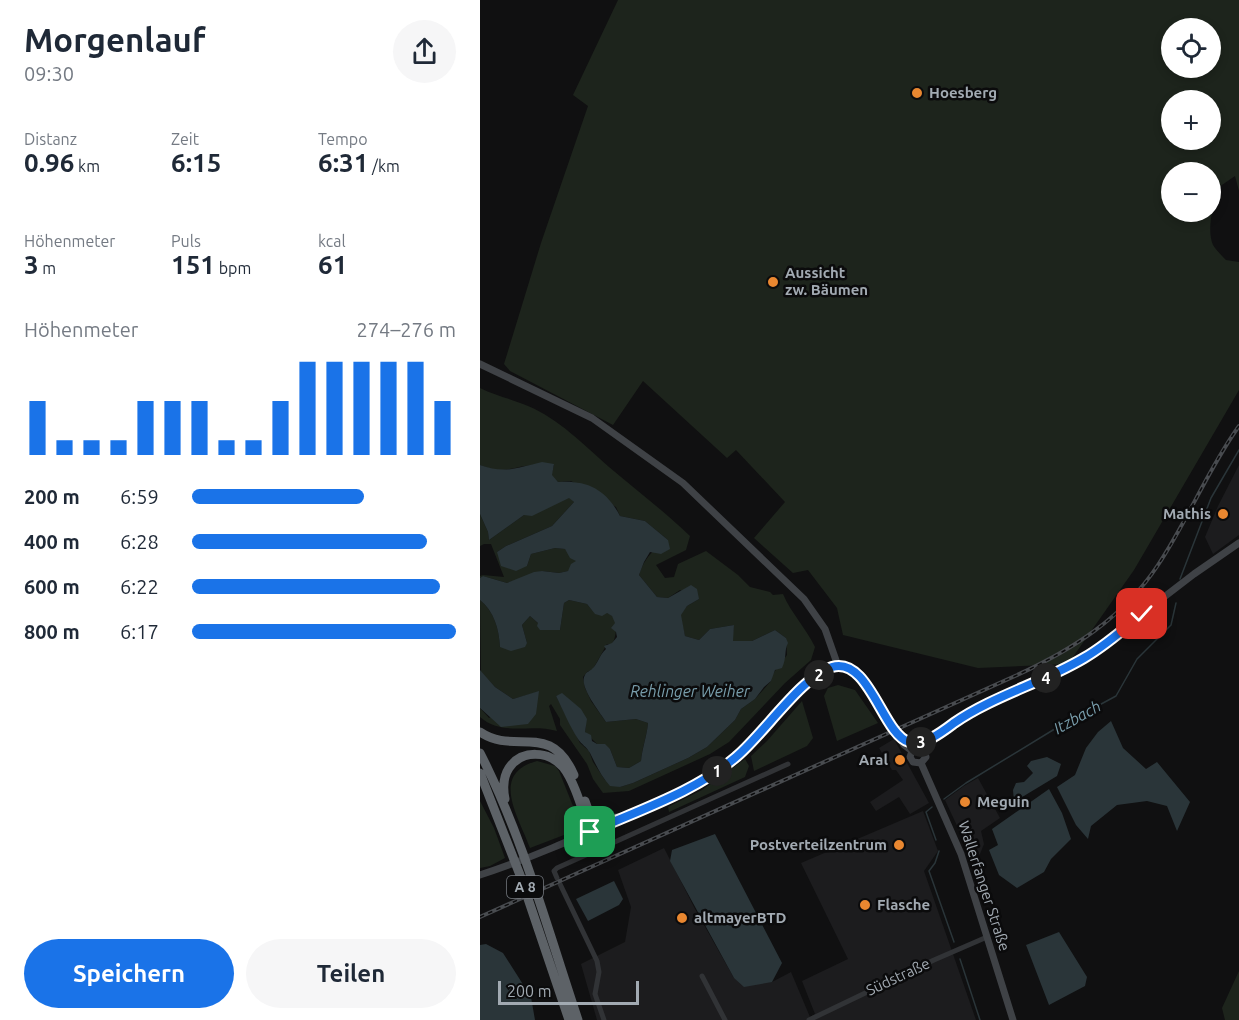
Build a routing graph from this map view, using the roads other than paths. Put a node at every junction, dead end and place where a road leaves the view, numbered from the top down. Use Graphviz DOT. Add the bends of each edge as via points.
graph roads {
  1 [pos="480,364"];
  2 [pos="1239,543"];
  3 [pos="838,666"];
  4 [pos="944,730"];
  5 [pos="480,732"];
  6 [pos="898,734"];
  7 [pos="924,750"];
  8 [pos="912,751"];
  9 [pos="480,753"];
  10 [pos="921,763"];
  11 [pos="788,764"];
  12 [pos="480,773"];
  13 [pos="480,786"];
  14 [pos="501,810"];
  15 [pos="589,810"];
  16 [pos="620,818"];
  17 [pos="590,832"];
  18 [pos="480,875"];
  19 [pos="987,938"];
  20 [pos="702,976"];
  21 [pos="568,1020"];
  22 [pos="578,1020"];
  23 [pos="604,1020"];
  24 [pos="725,1020"];
  25 [pos="809,1020"];
  26 [pos="1013,1020"];
  1 -- 3 [label="main road" via="592,418 683,483 804,599 825,629"];
  2 -- 4 [label="main road" via="1086,657 981,707"];
  3 -- 6 [label="main road" via="859,676"];
  3 -- 16 [label="main road" via="812,680 790,699 748,746 717,771"];
  4 -- 6 [label="main road" via="913,743"];
  4 -- 7 [label="main road"];
  5 -- 15 [label="highway" via="499,740 534,741 556,749 568,763"];
  6 -- 8 [label="main road"];
  7 -- 8 [label="main road"];
  7 -- 10 [label="main road" via="926,758"];
  8 -- 10 [label="main road" via="913,762"];
  9 -- 14 [label="highway, A 8"];
  10 -- 19 [label="main road, Wallerfanger Straße" via="958,846"];
  11 -- 23 [label="street" via="554,871 597,962 595,994"];
  12 -- 14 [label="highway, A 8"];
  13 -- 14 [label="highway"];
  14 -- 17 [label="highway" via="509,767 532,754 548,756 566,772"];
  14 -- 21 [label="highway, A 8"];
  14 -- 22 [label="highway, A 8" via="529,872"];
  15 -- 16 [label="highway" via="601,819"];
  15 -- 17 [label="highway" via="594,826"];
  16 -- 17 [label="main road"];
  17 -- 18 [label="main road"];
  19 -- 25 [label="street, Südstraße"];
  19 -- 26 [label="main road, Wallerfanger Straße"];
  20 -- 24 [label="street"];
}
